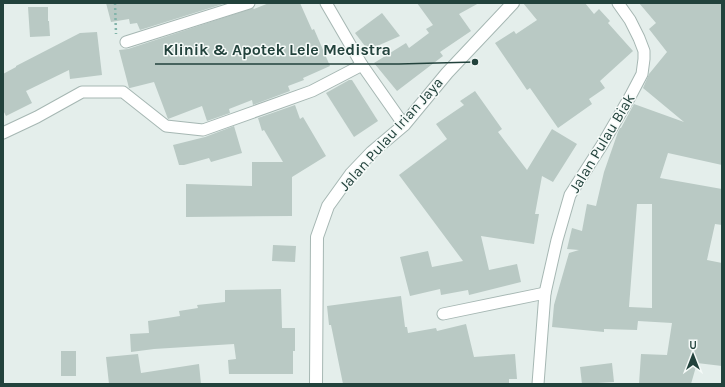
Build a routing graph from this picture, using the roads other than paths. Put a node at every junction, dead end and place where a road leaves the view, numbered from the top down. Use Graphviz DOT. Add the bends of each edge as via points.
graph roads {
  1 [pos="249,3"];
  2 [pos="326,3"];
  3 [pos="513,3"];
  4 [pos="618,3"];
  5 [pos="126,42"];
  6 [pos="362,65"];
  7 [pos="404,125"];
  8 [pos="3,133"];
  9 [pos="545,293"];
  10 [pos="443,314"];
  11 [pos="316,384"];
  12 [pos="538,384"];
  1 -- 5 [label="street"];
  2 -- 6 [label="street"];
  3 -- 7 [label="street, Jalan Pulau Irian Jaya" via="447,73"];
  4 -- 9 [label="street, Jalan Pulau Biak" via="640,38 644,51 642,74 602,146 570,195"];
  6 -- 7 [label="street"];
  6 -- 8 [label="street" via="312,91 203,130 166,126 123,92 82,92"];
  7 -- 11 [label="street, Jalan Pulau Irian Jaya" via="351,174 328,206 322,220 316,254"];
  9 -- 10 [label="street"];
  9 -- 12 [label="street, Jalan Pulau Biak"];
}
